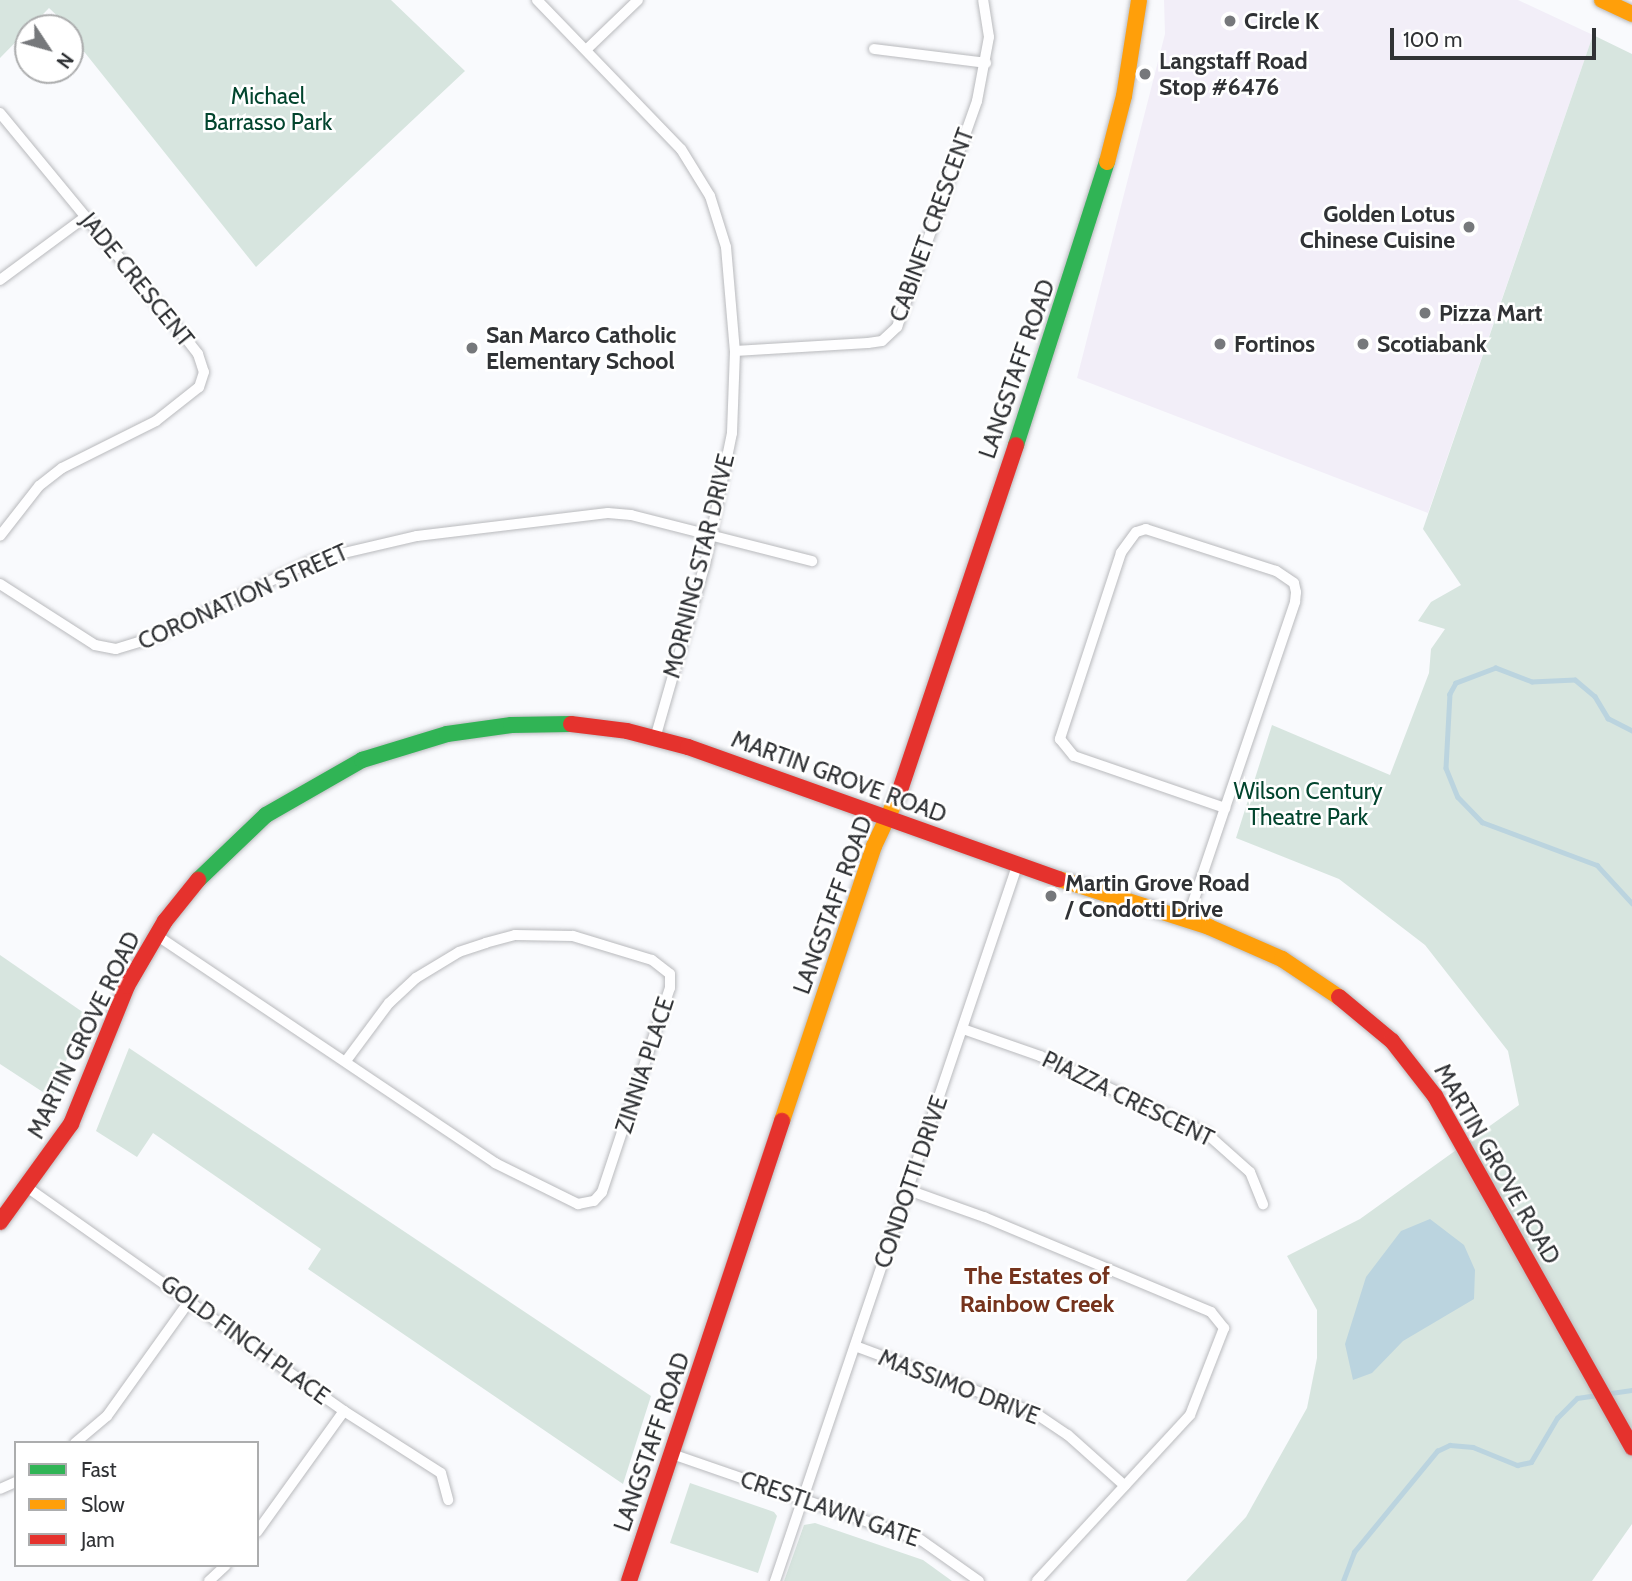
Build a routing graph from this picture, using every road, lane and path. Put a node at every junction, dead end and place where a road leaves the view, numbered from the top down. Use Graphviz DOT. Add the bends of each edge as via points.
graph roads {
  1 [pos="537,0"];
  2 [pos="638,0"];
  3 [pos="983,0"];
  4 [pos="1139,0"];
  5 [pos="1602,0"];
  6 [pos="1632,14"];
  7 [pos="874,48"];
  8 [pos="586,50"];
  9 [pos="986,63"];
  10 [pos="0,113"];
  11 [pos="85,217"];
  12 [pos="0,280"];
  13 [pos="734,351"];
  14 [pos="711,535"];
  15 [pos="0,536"];
  16 [pos="812,561"];
  17 [pos="0,584"];
  18 [pos="655,738"];
  19 [pos="1225,808"];
  20 [pos="887,818"];
  21 [pos="1017,866"];
  22 [pos="1187,920"];
  23 [pos="156,936"];
  24 [pos="963,1029"];
  25 [pos="346,1062"];
  26 [pos="28,1188"];
  27 [pos="908,1190"];
  28 [pos="1263,1205"];
  29 [pos="0,1222"];
  30 [pos="190,1300"];
  31 [pos="855,1346"];
  32 [pos="344,1411"];
  33 [pos="77,1441"];
  34 [pos="1631,1446"];
  35 [pos="672,1454"];
  36 [pos="1125,1486"];
  37 [pos="803,1499"];
  38 [pos="448,1500"];
  39 [pos="259,1529"];
  40 [pos="224,1567"];
  41 [pos="209,1581"];
  42 [pos="629,1581"];
  43 [pos="775,1581"];
  44 [pos="979,1581"];
  45 [pos="1037,1581"];
  1 -- 8 [label="street, MORNING STAR DRIVE"];
  2 -- 8 [label="street"];
  3 -- 9 [label="street, CABINET CRESCENT" via="989,37"];
  4 -- 20 [label="street, LANGSTAFF ROAD" via="1124,96 1098,197 902,788"];
  5 -- 6 [label="street"];
  7 -- 9 [label="street"];
  8 -- 13 [label="street, MORNING STAR DRIVE" via="671,138 703,182 726,247"];
  9 -- 13 [label="street, CABINET CRESCENT" via="910,296 891,336 869,343"];
  10 -- 11 [label="street, JADE CRESCENT"];
  11 -- 12 [label="street"];
  11 -- 15 [label="street, JADE CRESCENT" via="191,345 204,372 199,387 156,421 62,468 38,486"];
  13 -- 14 [label="street, MORNING STAR DRIVE" via="732,433"];
  14 -- 16 [label="street, CORONATION STREET"];
  14 -- 17 [label="street, CORONATION STREET" via="608,513 376,543 314,560 152,638 116,649 95,645"];
  14 -- 18 [label="street, MORNING STAR DRIVE"];
  18 -- 20 [label="street, MARTIN GROVE ROAD"];
  18 -- 23 [label="street, MARTIN GROVE ROAD" via="569,724 511,725 435,737 362,760 293,797 236,839 192,885"];
  19 -- 19 [label="street" via="1296,592 1294,583 1276,572 1159,531 1136,532 1121,553 1061,726 1064,750"];
  19 -- 22 [label="street"];
  20 -- 21 [label="street, MARTIN GROVE ROAD"];
  20 -- 35 [label="street, LANGSTAFF ROAD"];
  21 -- 22 [label="street, MARTIN GROVE ROAD"];
  21 -- 24 [label="street, CONDOTTI DRIVE"];
  22 -- 34 [label="street, MARTIN GROVE ROAD" via="1300,970 1392,1041 1435,1096"];
  23 -- 25 [label="street, ZINNIA PLACE"];
  23 -- 26 [label="street, MARTIN GROVE ROAD" via="127,986 71,1124"];
  24 -- 27 [label="street, CONDOTTI DRIVE"];
  24 -- 28 [label="street, PIAZZA CRESCENT" via="1040,1056 1206,1133 1250,1172"];
  25 -- 25 [label="street, ZINNIA PLACE" via="510,1172 557,1197 586,1204 602,1192 670,988 670,974 652,960 573,936 515,935 459,952 416,978 389,1003"];
  26 -- 29 [label="street, MARTIN GROVE ROAD"];
  26 -- 30 [label="street, GOLD FINCH PLACE"];
  27 -- 31 [label="street, CONDOTTI DRIVE"];
  27 -- 36 [label="street" via="984,1217 1221,1321 1223,1337 1190,1415"];
  30 -- 32 [label="street, GOLD FINCH PLACE"];
  30 -- 33 [label="street" via="107,1416"];
  31 -- 36 [label="street, MASSIMO DRIVE" via="1035,1413 1068,1435"];
  31 -- 37 [label="street, CONDOTTI DRIVE"];
  32 -- 38 [label="street, GOLD FINCH PLACE" via="441,1474"];
  32 -- 39 [label="street"];
  35 -- 37 [label="street, CRESTLAWN GATE"];
  35 -- 42 [label="street, LANGSTAFF ROAD"];
  36 -- 45 [label="street"];
  37 -- 43 [label="street, CONDOTTI DRIVE"];
  37 -- 44 [label="street, CRESTLAWN GATE" via="921,1539"];
  40 -- 41 [label="street"];
}
